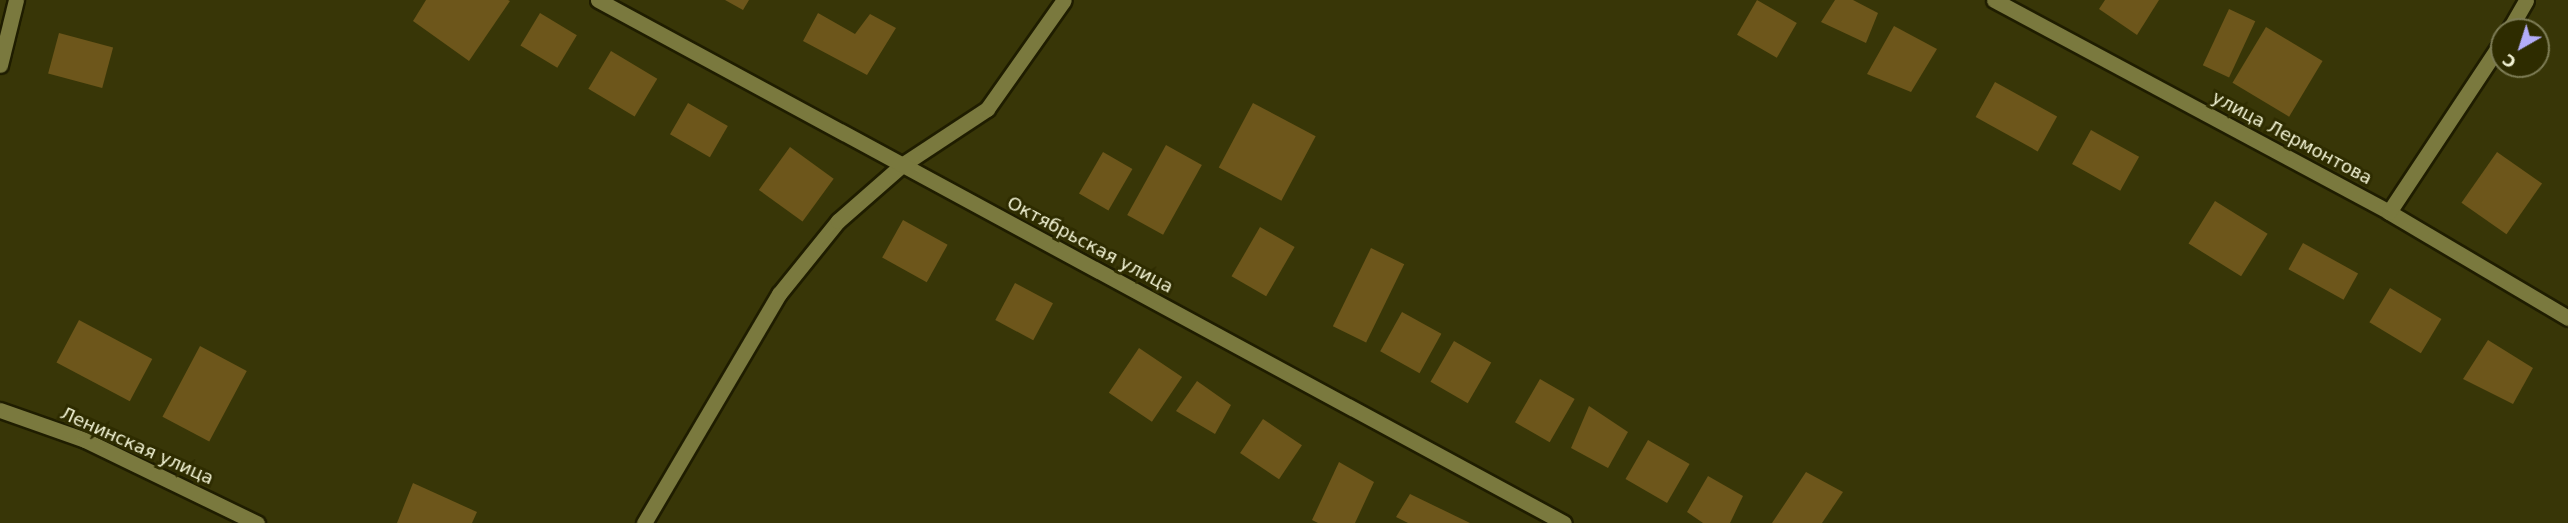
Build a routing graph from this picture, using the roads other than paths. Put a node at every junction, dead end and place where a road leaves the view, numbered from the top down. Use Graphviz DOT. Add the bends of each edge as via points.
graph roads {
  1 [pos="16,0"];
  2 [pos="598,0"];
  3 [pos="1064,0"];
  4 [pos="1994,0"];
  5 [pos="2526,0"];
  6 [pos="2516,18"];
  7 [pos="2490,58"];
  8 [pos="0,65"];
  9 [pos="902,165"];
  10 [pos="2389,212"];
  11 [pos="2568,318"];
  12 [pos="0,410"];
  13 [pos="257,523"];
  14 [pos="644,523"];
  15 [pos="1564,523"];
  1 -- 8 [label="street"];
  2 -- 9 [label="street, Октябрьская улица"];
  3 -- 9 [label="street" via="987,109"];
  4 -- 10 [label="street, улица Лермонтова"];
  5 -- 6 [label="street"];
  7 -- 10 [label="street"];
  9 -- 14 [label="street" via="838,220 779,294"];
  9 -- 15 [label="street, Октябрьская улица"];
  10 -- 11 [label="street, улица Лермонтова"];
  12 -- 13 [label="street, Ленинская улица" via="85,440"];
}
